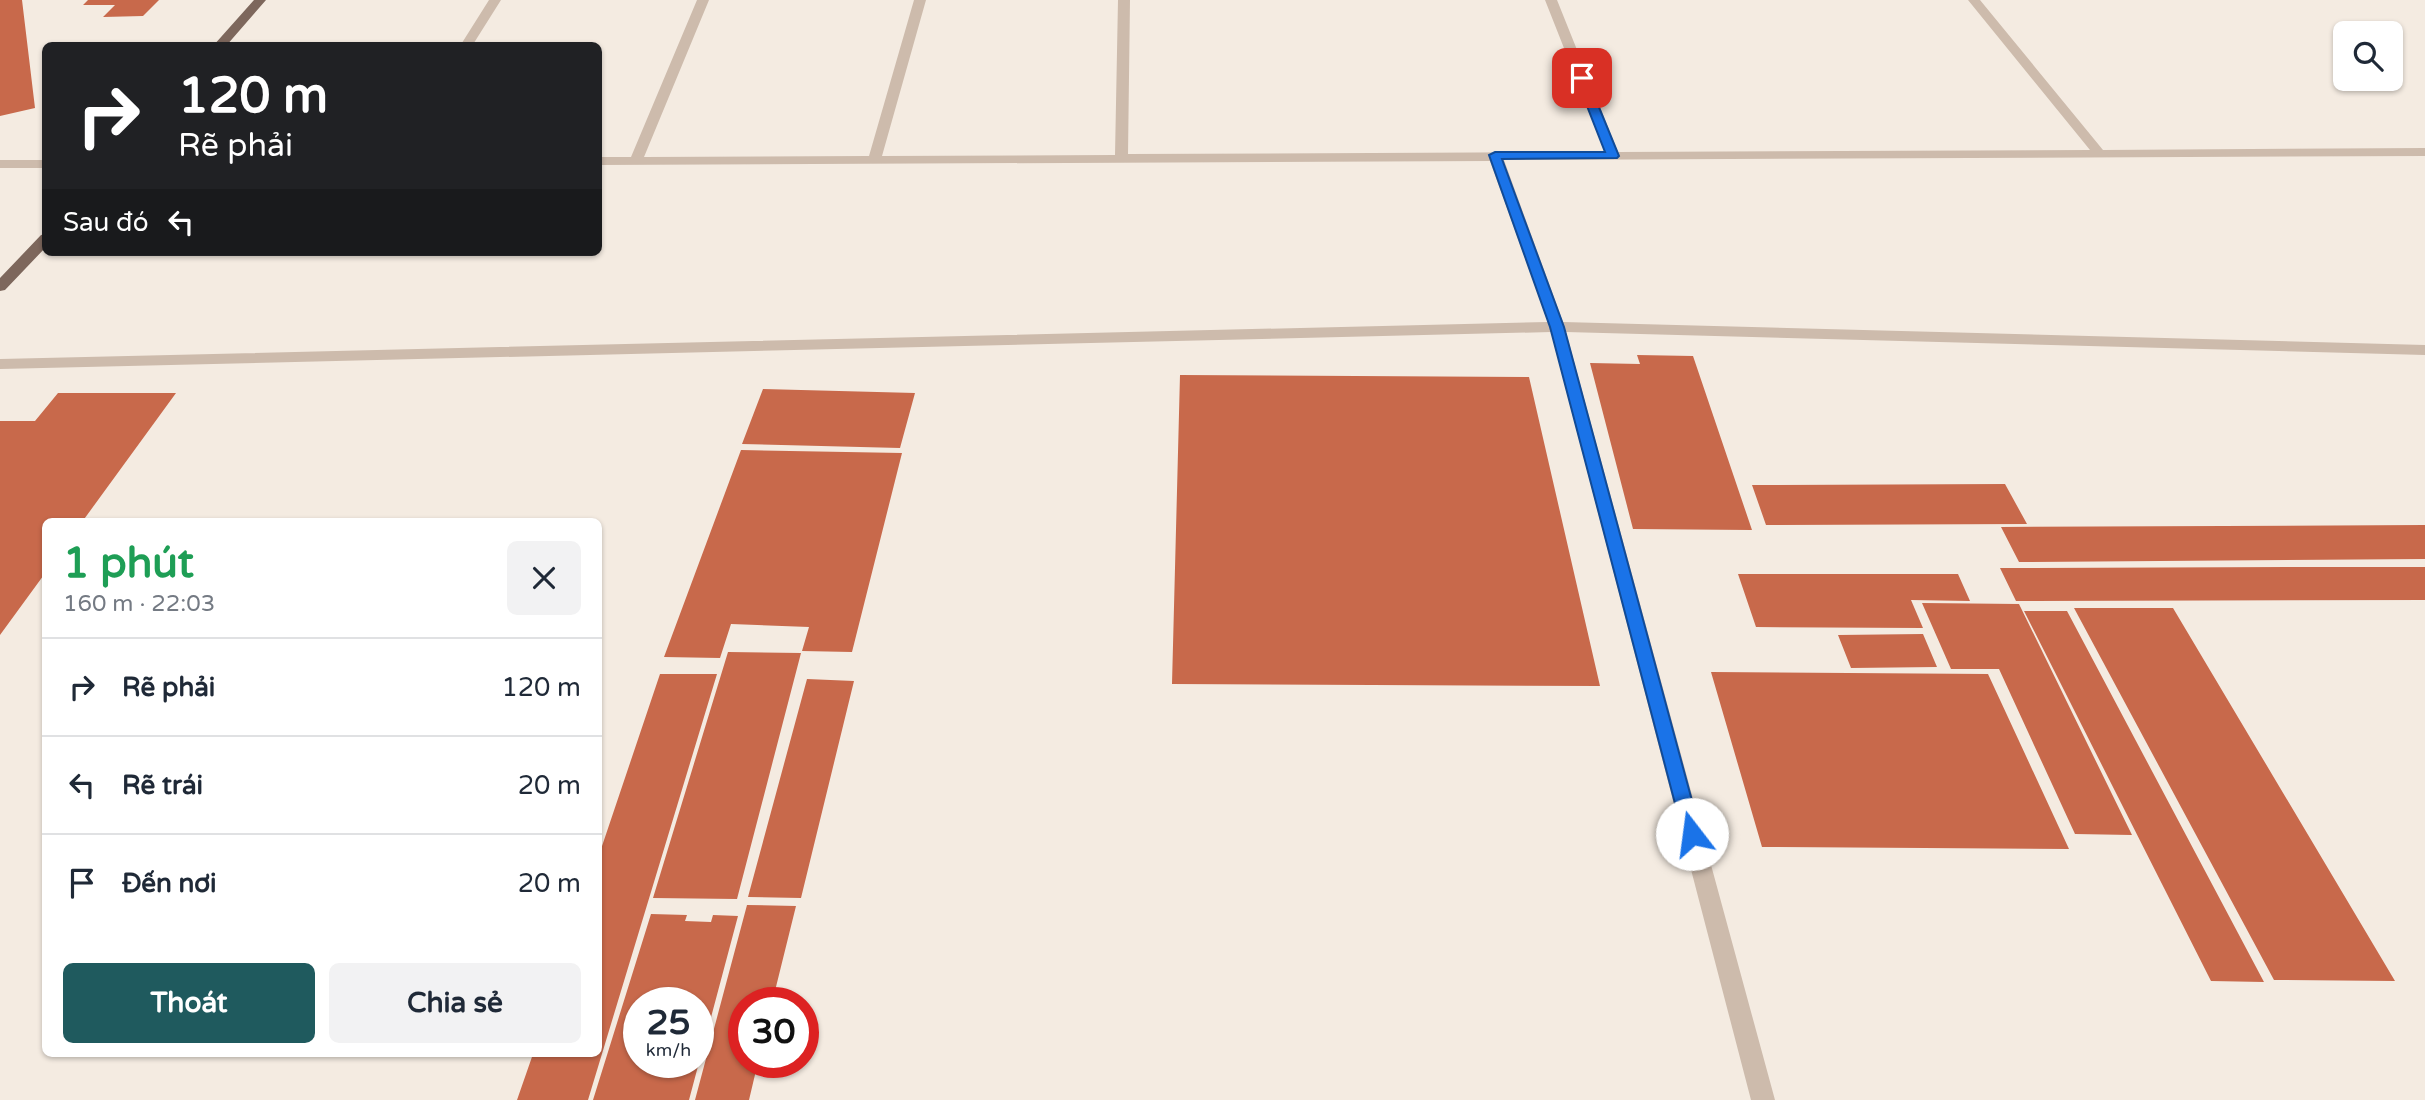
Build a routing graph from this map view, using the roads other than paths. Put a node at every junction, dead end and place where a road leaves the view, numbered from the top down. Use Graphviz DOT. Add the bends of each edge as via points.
graph roads {
  1 [pos="260,0"];
  2 [pos="495,0"];
  3 [pos="703,0"];
  4 [pos="920,0"];
  5 [pos="1124,0"];
  6 [pos="1551,0"];
  7 [pos="1974,0"];
  8 [pos="223,42"];
  9 [pos="469,42"];
  10 [pos="2425,152"];
  11 [pos="2100,153"];
  12 [pos="1495,155"];
  13 [pos="1613,156"];
  14 [pos="1121,158"];
  15 [pos="874,160"];
  16 [pos="602,161"];
  17 [pos="636,161"];
  18 [pos="0,164"];
  19 [pos="42,164"];
  20 [pos="42,242"];
  21 [pos="0,288"];
  22 [pos="1557,327"];
  23 [pos="2425,350"];
  24 [pos="0,364"];
  25 [pos="1763,1100"];
  1 -- 8 [label="main road"];
  2 -- 9 [label="street"];
  3 -- 17 [label="street"];
  4 -- 15 [label="street"];
  5 -- 14 [label="street"];
  6 -- 13 [label="street"];
  7 -- 11 [label="street"];
  10 -- 11 [label="street"];
  11 -- 13 [label="street"];
  12 -- 13 [label="street"];
  12 -- 14 [label="street"];
  12 -- 22 [label="street"];
  14 -- 15 [label="street"];
  15 -- 17 [label="street"];
  16 -- 17 [label="street"];
  18 -- 19 [label="street"];
  20 -- 21 [label="main road"];
  22 -- 23 [label="street"];
  22 -- 24 [label="street"];
  22 -- 25 [label="street"];
}
